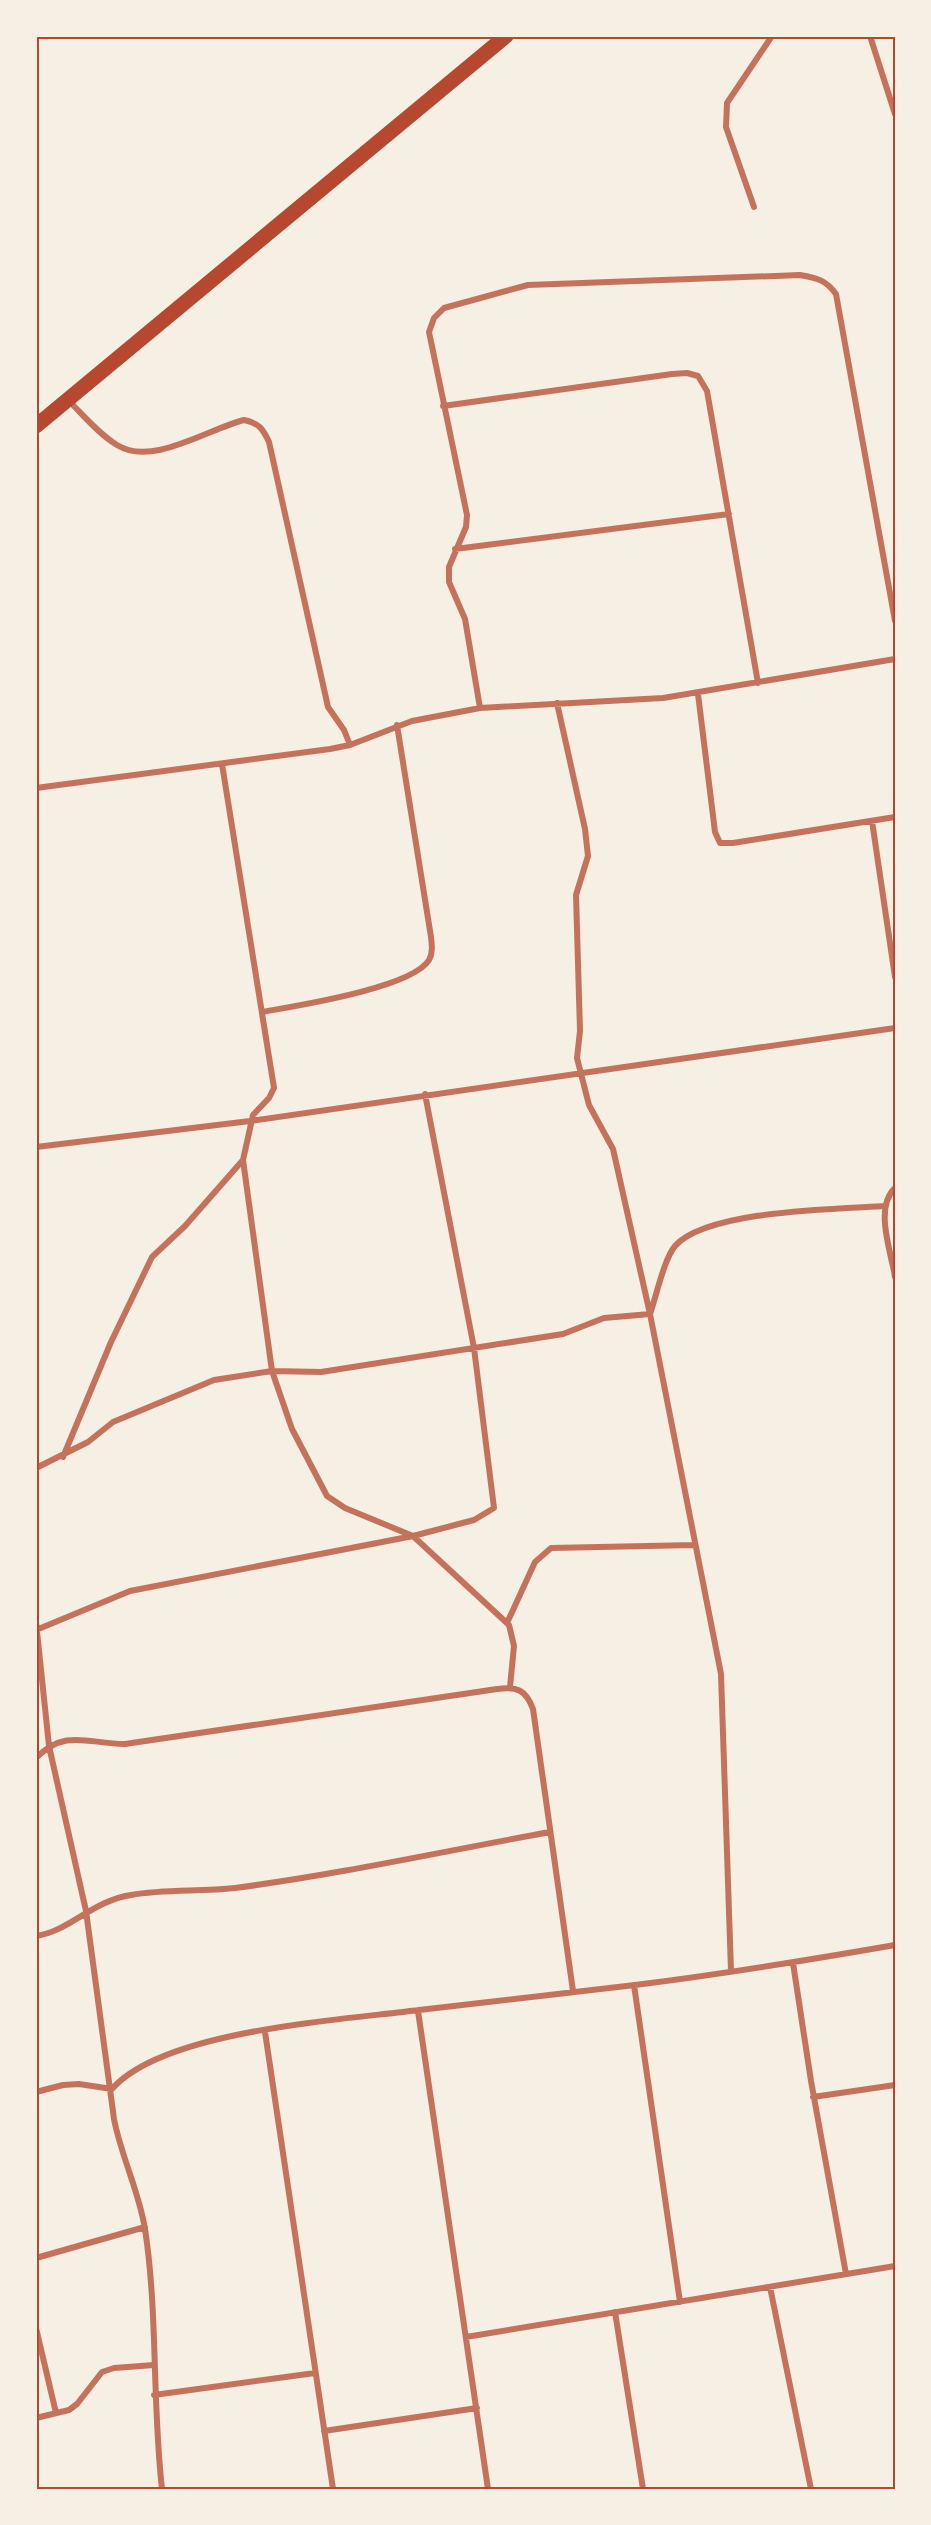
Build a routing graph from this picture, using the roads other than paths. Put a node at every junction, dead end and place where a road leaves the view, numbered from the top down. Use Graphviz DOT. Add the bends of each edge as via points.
graph roads {
  1 [pos="506,36"];
  2 [pos="772,36"];
  3 [pos="870,36"];
  4 [pos="895,114"];
  5 [pos="754,207"];
  6 [pos="67,400"];
  7 [pos="443,406"];
  8 [pos="36,426"];
  9 [pos="729,514"];
  10 [pos="455,549"];
  11 [pos="895,621"];
  12 [pos="895,659"];
  13 [pos="758,683"];
  14 [pos="699,694"];
  15 [pos="557,703"];
  16 [pos="480,708"];
  17 [pos="397,725"];
  18 [pos="350,745"];
  19 [pos="222,764"];
  20 [pos="36,788"];
  21 [pos="895,818"];
  22 [pos="872,821"];
  23 [pos="895,977"];
  24 [pos="262,1012"];
  25 [pos="895,1028"];
  26 [pos="581,1071"];
  27 [pos="425,1094"];
  28 [pos="250,1120"];
  29 [pos="36,1147"];
  30 [pos="243,1160"];
  31 [pos="895,1188"];
  32 [pos="885,1206"];
  33 [pos="895,1277"];
  34 [pos="650,1314"];
  35 [pos="474,1348"];
  36 [pos="272,1371"];
  37 [pos="63,1457"];
  38 [pos="36,1468"];
  39 [pos="413,1536"];
  40 [pos="695,1545"];
  41 [pos="36,1622"];
  42 [pos="507,1623"];
  43 [pos="37,1630"];
  44 [pos="510,1687"];
  45 [pos="49,1746"];
  46 [pos="36,1758"];
  47 [pos="550,1832"];
  48 [pos="86,1911"];
  49 [pos="36,1936"];
  50 [pos="895,1945"];
  51 [pos="793,1963"];
  52 [pos="731,1971"];
  53 [pos="634,1985"];
  54 [pos="573,1990"];
  55 [pos="418,2011"];
  56 [pos="265,2032"];
  57 [pos="895,2085"];
  58 [pos="112,2089"];
  59 [pos="36,2092"];
  60 [pos="813,2097"];
  61 [pos="145,2227"];
  62 [pos="36,2258"];
  63 [pos="895,2266"];
  64 [pos="846,2274"];
  65 [pos="770,2287"];
  66 [pos="680,2302"];
  67 [pos="615,2312"];
  68 [pos="36,2328"];
  69 [pos="466,2337"];
  70 [pos="154,2365"];
  71 [pos="315,2373"];
  72 [pos="154,2395"];
  73 [pos="477,2408"];
  74 [pos="56,2413"];
  75 [pos="36,2418"];
  76 [pos="324,2431"];
  77 [pos="162,2489"];
  78 [pos="333,2489"];
  79 [pos="488,2489"];
  80 [pos="643,2489"];
  81 [pos="811,2489"];
  1 -- 6 [label="highway"];
  2 -- 5 [label="street" via="727,103 726,127"];
  3 -- 4 [label="street"];
  6 -- 8 [label="highway"];
  6 -- 18 [label="street" via="107,437 131,451 165,449 244,420 255,422 264,430 328,707"];
  7 -- 9 [label="street" via="672,374 698,376 706,391"];
  7 -- 10 [label="street" via="467,515 466,527"];
  7 -- 11 [label="street" via="429,332 434,318 444,308 547,283 800,275 817,278 836,294"];
  9 -- 10 [label="street"];
  9 -- 13 [label="street"];
  10 -- 16 [label="street" via="449,582 465,619"];
  12 -- 13 [label="street"];
  13 -- 14 [label="street"];
  14 -- 15 [label="street"];
  14 -- 22 [label="street" via="715,832 720,843"];
  15 -- 16 [label="street"];
  15 -- 26 [label="street" via="588,856 576,895 580,1031 577,1058"];
  16 -- 17 [label="street"];
  17 -- 18 [label="street"];
  17 -- 24 [label="street" via="431,937 429,960 408,975 367,989"];
  18 -- 19 [label="street"];
  19 -- 20 [label="street"];
  19 -- 24 [label="street"];
  21 -- 22 [label="street"];
  22 -- 23 [label="street"];
  24 -- 28 [label="street" via="274,1088"];
  25 -- 26 [label="street"];
  26 -- 27 [label="street"];
  26 -- 34 [label="street" via="589,1105 614,1149"];
  27 -- 28 [label="street"];
  27 -- 35 [label="street"];
  28 -- 29 [label="street"];
  28 -- 30 [label="street"];
  30 -- 36 [label="street"];
  30 -- 37 [label="street" via="152,1257"];
  31 -- 32 [label="street" via="888,1194"];
  32 -- 33 [label="street"];
  32 -- 34 [label="street" via="740,1218 688,1235 674,1246"];
  34 -- 35 [label="street" via="604,1318 563,1334"];
  34 -- 40 [label="street"];
  35 -- 36 [label="street" via="321,1372"];
  35 -- 39 [label="street" via="494,1508 474,1520"];
  36 -- 37 [label="street" via="214,1380 113,1422"];
  36 -- 39 [label="street" via="292,1429 327,1496 345,1509"];
  37 -- 38 [label="street"];
  39 -- 42 [label="street"];
  39 -- 43 [label="street" via="130,1591"];
  40 -- 42 [label="street" via="551,1548 536,1562"];
  40 -- 52 [label="street" via="721,1674"];
  41 -- 43 [label="street"];
  42 -- 44 [label="street" via="514,1646"];
  43 -- 45 [label="street"];
  44 -- 45 [label="street" via="125,1744 72,1738"];
  44 -- 47 [label="street" via="528,1696 533,1708"];
  45 -- 46 [label="street"];
  45 -- 48 [label="street"];
  47 -- 48 [label="street" via="236,1888 130,1895"];
  47 -- 54 [label="street"];
  48 -- 49 [label="street" via="52,1934"];
  48 -- 58 [label="street"];
  50 -- 51 [label="street"];
  51 -- 52 [label="street"];
  51 -- 60 [label="street"];
  52 -- 53 [label="street"];
  53 -- 54 [label="street"];
  53 -- 66 [label="street"];
  54 -- 55 [label="street"];
  55 -- 56 [label="street"];
  55 -- 69 [label="street"];
  56 -- 58 [label="street" via="176,2052 122,2078"];
  56 -- 71 [label="street"];
  57 -- 60 [label="street"];
  58 -- 59 [label="street" via="79,2084"];
  58 -- 61 [label="street" via="117,2137"];
  60 -- 64 [label="street"];
  61 -- 62 [label="street"];
  61 -- 70 [label="street"];
  63 -- 64 [label="street"];
  64 -- 65 [label="street"];
  65 -- 66 [label="street"];
  65 -- 81 [label="street"];
  66 -- 67 [label="street"];
  67 -- 69 [label="street"];
  67 -- 80 [label="street"];
  68 -- 74 [label="street"];
  69 -- 73 [label="street"];
  70 -- 72 [label="street"];
  70 -- 74 [label="street" via="102,2372 77,2404"];
  71 -- 72 [label="street"];
  71 -- 76 [label="street"];
  72 -- 77 [label="street"];
  73 -- 76 [label="street"];
  73 -- 79 [label="street"];
  74 -- 75 [label="street"];
  76 -- 78 [label="street"];
}
